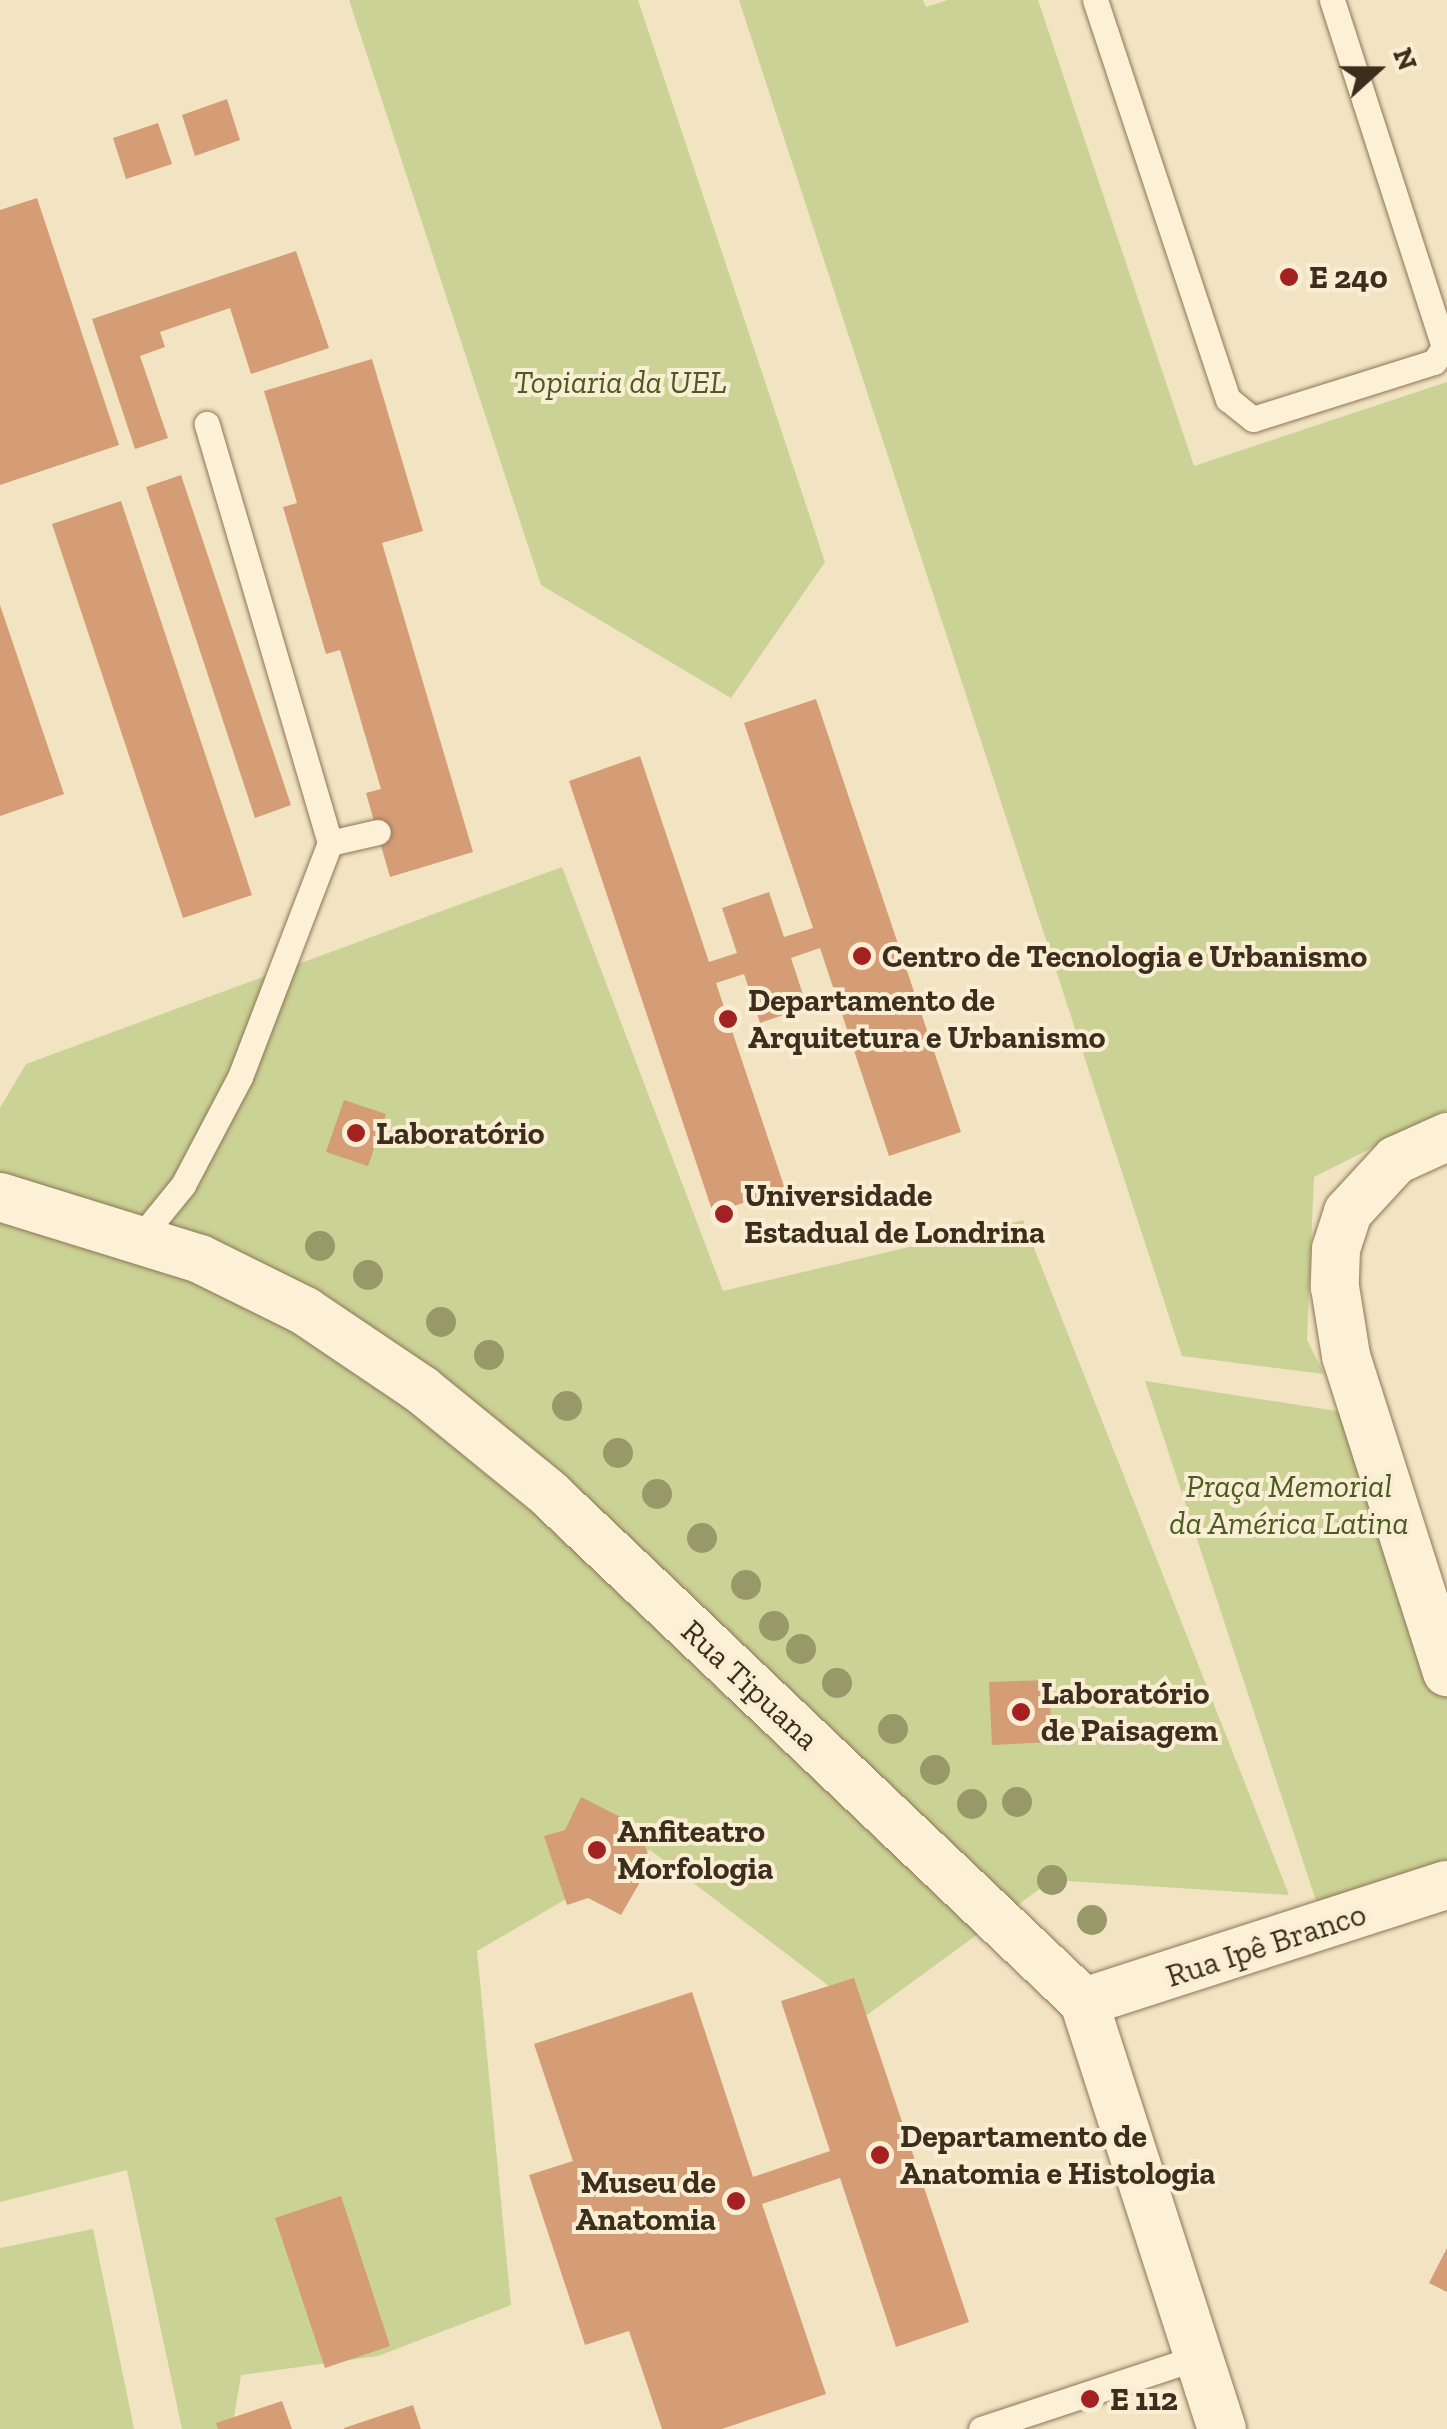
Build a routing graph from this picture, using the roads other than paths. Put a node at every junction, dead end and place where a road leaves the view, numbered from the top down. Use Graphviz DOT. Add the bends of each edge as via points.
graph roads {
  1 [pos="1095,0"];
  2 [pos="1332,0"];
  3 [pos="207,424"];
  4 [pos="378,832"];
  5 [pos="330,843"];
  6 [pos="1447,1137"];
  7 [pos="0,1197"];
  8 [pos="139,1239"];
  9 [pos="1447,1672"];
  10 [pos="1447,1885"];
  11 [pos="1084,2002"];
  12 [pos="1199,2357"];
  13 [pos="981,2429"];
  14 [pos="1222,2429"];
  1 -- 2 [label="lane" via="1228,399 1253,419 1434,362 1444,346"];
  3 -- 5 [label="lane"];
  4 -- 5 [label="lane"];
  5 -- 8 [label="lane" via="240,1077 182,1186"];
  6 -- 9 [label="street" via="1396,1160 1348,1212 1336,1249 1334,1287 1346,1356"];
  7 -- 8 [label="street, Rua Tipuana"];
  8 -- 11 [label="street, Rua Tipuana" via="200,1259 304,1312 450,1412 547,1492"];
  10 -- 11 [label="street, Rua Ipê Branco"];
  11 -- 12 [label="street, Rua Tipuana"];
  12 -- 13 [label="lane"];
  12 -- 14 [label="street, Rua Tipuana"];
}
